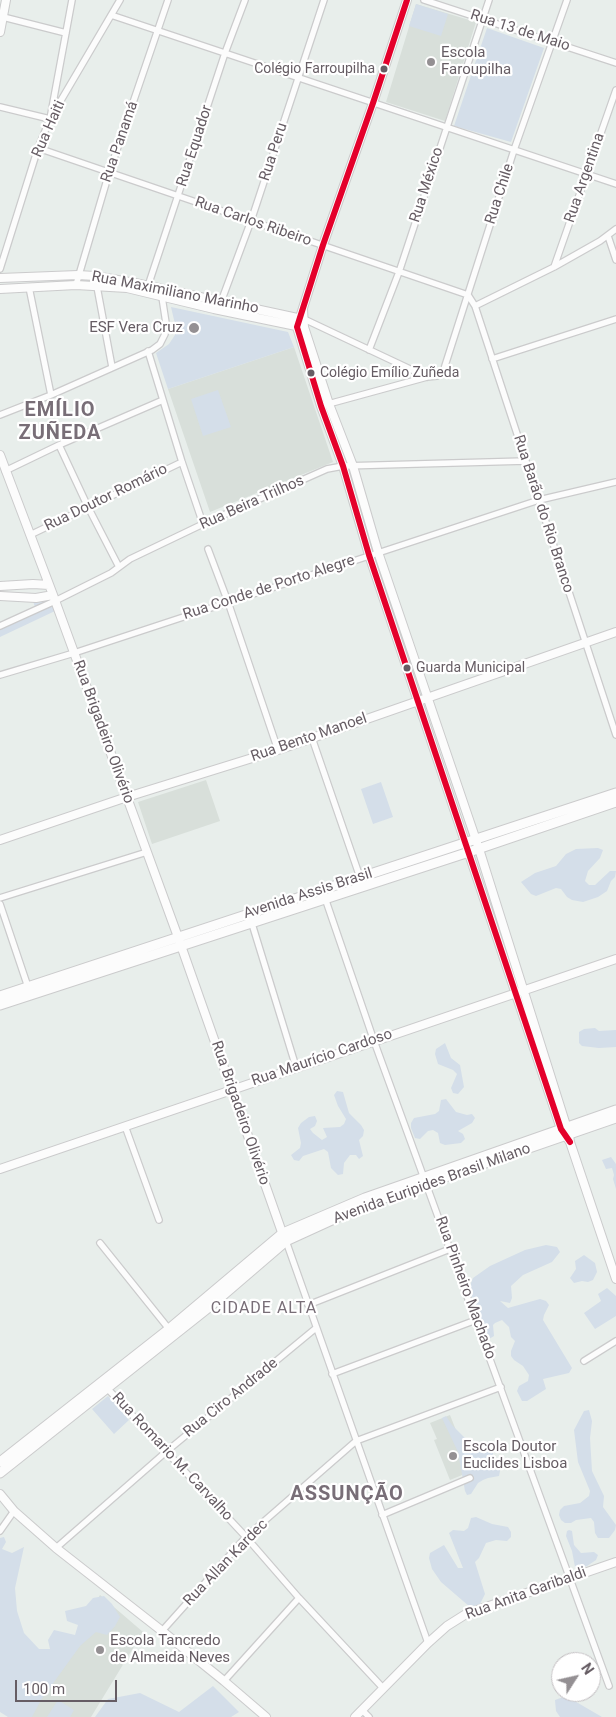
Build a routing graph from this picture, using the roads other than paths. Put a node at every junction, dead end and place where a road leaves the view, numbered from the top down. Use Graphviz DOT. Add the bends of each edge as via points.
graph roads {
  1 [pos="6,0"];
  2 [pos="72,0"];
  3 [pos="120,0"];
  4 [pos="168,0"];
  5 [pos="245,0"];
  6 [pos="324,0"];
  7 [pos="407,0"];
  8 [pos="424,0"];
  9 [pos="489,0"];
  10 [pos="567,0"];
  11 [pos="111,15"];
  12 [pos="3,17"];
  13 [pos="483,19"];
  14 [pos="158,31"];
  15 [pos="0,32"];
  16 [pos="66,33"];
  17 [pos="553,42"];
  18 [pos="225,53"];
  19 [pos="616,62"];
  20 [pos="299,78"];
  21 [pos="616,90"];
  22 [pos="373,103"];
  23 [pos="0,107"];
  24 [pos="50,119"];
  25 [pos="447,127"];
  26 [pos="38,148"];
  27 [pos="514,150"];
  28 [pos="109,173"];
  29 [pos="586,174"];
  30 [pos="616,184"];
  31 [pos="178,196"];
  32 [pos="251,221"];
  33 [pos="616,229"];
  34 [pos="608,236"];
  35 [pos="323,245"];
  36 [pos="616,260"];
  37 [pos="554,267"];
  38 [pos="0,269"];
  39 [pos="399,272"];
  40 [pos="78,275"];
  41 [pos="95,276"];
  42 [pos="0,278"];
  43 [pos="76,285"];
  44 [pos="96,286"];
  45 [pos="29,287"];
  46 [pos="0,289"];
  47 [pos="147,290"];
  48 [pos="468,295"];
  49 [pos="162,297"];
  50 [pos="220,306"];
  51 [pos="475,306"];
  52 [pos="616,319"];
  53 [pos="301,323"];
  54 [pos="369,350"];
  55 [pos="148,351"];
  56 [pos="492,359"];
  57 [pos="112,367"];
  58 [pos="427,377"];
  59 [pos="51,395"];
  60 [pos="163,400"];
  61 [pos="329,404"];
  62 [pos="320,406"];
  63 [pos="0,415"];
  64 [pos="59,445"];
  65 [pos="0,455"];
  66 [pos="526,461"];
  67 [pos="182,462"];
  68 [pos="343,466"];
  69 [pos="354,466"];
  70 [pos="5,472"];
  71 [pos="616,482"];
  72 [pos="539,500"];
  73 [pos="88,507"];
  74 [pos="204,524"];
  75 [pos="30,535"];
  76 [pos="208,549"];
  77 [pos="378,552"];
  78 [pos="369,555"];
  79 [pos="119,567"];
  80 [pos="49,585"];
  81 [pos="0,586"];
  82 [pos="0,596"];
  83 [pos="54,598"];
  84 [pos="228,602"];
  85 [pos="0,626"];
  86 [pos="616,632"];
  87 [pos="585,642"];
  88 [pos="74,653"];
  89 [pos="0,675"];
  90 [pos="428,697"];
  91 [pos="418,700"];
  92 [pos="616,735"];
  93 [pos="312,738"];
  94 [pos="278,750"];
  95 [pos="616,793"];
  96 [pos="127,798"];
  97 [pos="616,802"];
  98 [pos="523,829"];
  99 [pos="0,840"];
  100 [pos="470,840"];
  101 [pos="479,849"];
  102 [pos="147,852"];
  103 [pos="469,852"];
  104 [pos="361,882"];
  105 [pos="323,895"];
  106 [pos="0,898"];
  107 [pos="0,904"];
  108 [pos="251,918"];
  109 [pos="503,925"];
  110 [pos="494,928"];
  111 [pos="180,941"];
  112 [pos="616,959"];
  113 [pos="30,991"];
  114 [pos="519,992"];
  115 [pos="0,996"];
  116 [pos="0,1005"];
  117 [pos="374,1041"];
  118 [pos="296,1067"];
  119 [pos="232,1089"];
  120 [pos="616,1110"];
  121 [pos="616,1118"];
  122 [pos="125,1126"];
  123 [pos="566,1134"];
  124 [pos="0,1169"];
  125 [pos="425,1180"];
  126 [pos="159,1220"];
  127 [pos="284,1237"];
  128 [pos="100,1243"];
  129 [pos="450,1249"];
  130 [pos="616,1279"];
  131 [pos="205,1305"];
  132 [pos="308,1305"];
  133 [pos="476,1320"];
  134 [pos="316,1328"];
  135 [pos="170,1329"];
  136 [pos="616,1341"];
  137 [pos="134,1361"];
  138 [pos="584,1361"];
  139 [pos="332,1374"];
  140 [pos="104,1385"];
  141 [pos="501,1387"];
  142 [pos="356,1441"];
  143 [pos="32,1442"];
  144 [pos="167,1451"];
  145 [pos="0,1462"];
  146 [pos="0,1473"];
  147 [pos="470,1478"];
  148 [pos="0,1494"];
  149 [pos="14,1511"];
  150 [pos="382,1515"];
  151 [pos="0,1531"];
  152 [pos="246,1537"];
  153 [pos="56,1548"];
  154 [pos="616,1562"];
  155 [pos="570,1577"];
  156 [pos="299,1598"];
  157 [pos="162,1631"];
  158 [pos="428,1643"];
  159 [pos="224,1681"];
  160 [pos="609,1686"];
  161 [pos="383,1688"];
  162 [pos="362,1710"];
  163 [pos="266,1717"];
  164 [pos="355,1717"];
  165 [pos="369,1717"];
  1 -- 12 [label="street"];
  2 -- 16 [label="street"];
  3 -- 11 [label="street, Rua Haiti"];
  4 -- 14 [label="street, Rua Panamá"];
  5 -- 18 [label="street, Rua Equador"];
  6 -- 20 [label="street, Rua Peru"];
  7 -- 22 [label="street"];
  8 -- 13 [label="street, Rua 13 de Maio"];
  9 -- 13 [label="street, Rua México"];
  10 -- 17 [label="street, Rua Chile"];
  11 -- 14 [label="street"];
  11 -- 24 [label="street, Rua Haiti"];
  12 -- 15 [label="street"];
  12 -- 16 [label="street"];
  13 -- 17 [label="street, Rua 13 de Maio"];
  13 -- 25 [label="street, Rua México"];
  14 -- 18 [label="street"];
  14 -- 28 [label="street, Rua Panamá"];
  16 -- 24 [label="street"];
  17 -- 19 [label="street, Rua 13 de Maio"];
  17 -- 27 [label="street, Rua Chile"];
  18 -- 20 [label="street"];
  18 -- 31 [label="street, Rua Equador"];
  20 -- 22 [label="street"];
  20 -- 32 [label="street, Rua Peru"];
  21 -- 29 [label="street, Rua Argentina"];
  22 -- 25 [label="street"];
  22 -- 35 [label="street"];
  23 -- 24 [label="street"];
  24 -- 26 [label="street, Rua Haiti"];
  25 -- 27 [label="street"];
  25 -- 39 [label="street, Rua México"];
  26 -- 28 [label="street, Rua Carlos Ribeiro"];
  26 -- 38 [label="street, Rua Haiti"];
  27 -- 29 [label="street"];
  27 -- 48 [label="street, Rua Chile"];
  28 -- 31 [label="street, Rua Carlos Ribeiro"];
  28 -- 40 [label="street, Rua Panamá"];
  29 -- 30 [label="street"];
  29 -- 37 [label="street, Rua Argentina"];
  31 -- 32 [label="street, Rua Carlos Ribeiro"];
  31 -- 47 [label="street, Rua Equador"];
  32 -- 35 [label="street, Rua Carlos Ribeiro"];
  32 -- 50 [label="street, Rua Peru"];
  33 -- 34 [label="street"];
  34 -- 36 [label="street"];
  34 -- 37 [label="street"];
  35 -- 39 [label="street, Rua Carlos Ribeiro"];
  35 -- 53 [label="street"];
  37 -- 51 [label="street"];
  39 -- 48 [label="street, Rua Carlos Ribeiro"];
  39 -- 54 [label="street, Rua México"];
  40 -- 41 [label="street, Rua Maximiliano Marinho"];
  40 -- 42 [label="street, Rua Maximiliano Marinho"];
  40 -- 43 [label="street, Rua Panamá"];
  41 -- 44 [label="street"];
  41 -- 47 [label="street, Rua Maximiliano Marinho"];
  43 -- 44 [label="street, Rua Maximiliano Marinho"];
  43 -- 45 [label="street, Rua Maximiliano Marinho"];
  44 -- 47 [label="street, Rua Maximiliano Marinho"];
  44 -- 57 [label="street"];
  45 -- 46 [label="street, Rua Maximiliano Marinho"];
  45 -- 59 [label="street"];
  47 -- 49 [label="street, Rua Maximiliano Marinho"];
  47 -- 50 [label="street, Rua Maximiliano Marinho"];
  48 -- 51 [label="street, Rua Barão do Rio Branco"];
  48 -- 58 [label="street, Rua Chile" via="443,372"];
  49 -- 50 [label="street, Rua Maximiliano Marinho"];
  49 -- 55 [label="street" via="165,334 160,344"];
  50 -- 53 [label="street, Rua Maximiliano Marinho"];
  51 -- 56 [label="street, Rua Barão do Rio Branco"];
  52 -- 56 [label="street"];
  53 -- 54 [label="street, Rua Maximiliano Marinho" via="317,326"];
  53 -- 61 [label="street"];
  53 -- 62 [label="street"];
  54 -- 58 [label="street, Rua Maximiliano Marinho"];
  55 -- 57 [label="street"];
  55 -- 60 [label="street"];
  56 -- 66 [label="street, Rua Barão do Rio Branco"];
  57 -- 59 [label="street"];
  58 -- 61 [label="street"];
  59 -- 63 [label="street"];
  60 -- 64 [label="street"];
  60 -- 67 [label="street"];
  61 -- 62 [label="street"];
  61 -- 69 [label="street"];
  62 -- 68 [label="street"];
  64 -- 70 [label="street"];
  64 -- 73 [label="street"];
  65 -- 70 [label="street, Rua Brigadeiro Olivério"];
  66 -- 69 [label="street, Rua Beira Trilhos"];
  66 -- 72 [label="street, Rua Barão do Rio Branco"];
  67 -- 73 [label="street, Rua Doutor Romário"];
  67 -- 74 [label="street"];
  68 -- 69 [label="street, Rua Beira Trilhos"];
  68 -- 74 [label="street, Rua Beira Trilhos" via="327,469"];
  68 -- 78 [label="street"];
  69 -- 77 [label="street"];
  70 -- 75 [label="street, Rua Brigadeiro Olivério"];
  71 -- 72 [label="street"];
  72 -- 77 [label="street, Rua Conde de Porto Alegre"];
  72 -- 87 [label="street, Rua Barão do Rio Branco"];
  73 -- 75 [label="street, Rua Doutor Romário"];
  73 -- 79 [label="street"];
  74 -- 79 [label="street, Rua Beira Trilhos"];
  75 -- 80 [label="street, Rua Brigadeiro Olivério"];
  76 -- 84 [label="street"];
  77 -- 78 [label="street, Rua Conde de Porto Alegre"];
  77 -- 90 [label="street"];
  78 -- 84 [label="street, Rua Conde de Porto Alegre"];
  78 -- 91 [label="street"];
  79 -- 83 [label="street, Rua Beira Trilhos"];
  80 -- 81 [label="street"];
  80 -- 83 [label="street, Rua Brigadeiro Olivério"];
  82 -- 83 [label="street"];
  83 -- 85 [label="street, Rua Beira Trilhos"];
  83 -- 88 [label="street, Rua Brigadeiro Olivério"];
  84 -- 88 [label="street, Rua Conde de Porto Alegre"];
  84 -- 94 [label="street"];
  86 -- 87 [label="street, Rua Bento Manoel"];
  87 -- 90 [label="street, Rua Bento Manoel"];
  87 -- 92 [label="street, Rua Barão do Rio Branco"];
  88 -- 89 [label="street, Rua Conde de Porto Alegre"];
  88 -- 96 [label="street, Rua Brigadeiro Olivério"];
  90 -- 91 [label="street, Rua Bento Manoel"];
  90 -- 100 [label="street"];
  91 -- 93 [label="street, Rua Bento Manoel"];
  91 -- 100 [label="street"];
  93 -- 94 [label="street, Rua Bento Manoel"];
  93 -- 104 [label="street"];
  94 -- 96 [label="street, Rua Bento Manoel"];
  95 -- 98 [label="main road, Avenida Assis Brasil"];
  96 -- 99 [label="street, Rua Bento Manoel"];
  96 -- 102 [label="street, Rua Brigadeiro Olivério"];
  97 -- 98 [label="main road, Avenida Assis Brasil"];
  98 -- 100 [label="main road, Avenida Assis Brasil"];
  98 -- 101 [label="main road, Avenida Assis Brasil"];
  100 -- 101 [label="street"];
  100 -- 103 [label="street"];
  100 -- 104 [label="main road, Avenida Assis Brasil"];
  101 -- 103 [label="main road, Avenida Assis Brasil"];
  101 -- 109 [label="street"];
  102 -- 106 [label="street"];
  102 -- 111 [label="street, Rua Brigadeiro Olivério"];
  103 -- 104 [label="main road, Avenida Assis Brasil"];
  103 -- 110 [label="street"];
  104 -- 105 [label="main road, Avenida Assis Brasil"];
  105 -- 108 [label="main road, Avenida Assis Brasil"];
  105 -- 117 [label="street, Rua Pinheiro Machado"];
  107 -- 113 [label="street"];
  108 -- 111 [label="main road, Avenida Assis Brasil"];
  108 -- 118 [label="street"];
  109 -- 110 [label="street"];
  109 -- 114 [label="street"];
  110 -- 114 [label="street"];
  111 -- 113 [label="main road, Avenida Assis Brasil"];
  111 -- 119 [label="street, Rua Brigadeiro Olivério"];
  112 -- 114 [label="street, Rua Maurício Cardoso"];
  113 -- 115 [label="main road, Avenida Assis Brasil"];
  113 -- 116 [label="main road, Avenida Assis Brasil"];
  114 -- 117 [label="street, Rua Maurício Cardoso"];
  114 -- 123 [label="street"];
  117 -- 118 [label="street, Rua Maurício Cardoso"];
  117 -- 125 [label="street, Rua Pinheiro Machado"];
  118 -- 119 [label="street, Rua Maurício Cardoso"];
  119 -- 122 [label="street, Rua Maurício Cardoso"];
  119 -- 127 [label="street, Rua Brigadeiro Olivério"];
  120 -- 123 [label="main road, Avenida Euripides Brasil Milano"];
  121 -- 123 [label="main road, Avenida Euripides Brasil Milano"];
  122 -- 124 [label="street, Rua Maurício Cardoso"];
  122 -- 126 [label="street"];
  123 -- 125 [label="main road, Avenida Euripides Brasil Milano"];
  123 -- 130 [label="street"];
  125 -- 127 [label="main road, Avenida Euripides Brasil Milano" via="366,1201"];
  125 -- 129 [label="street, Rua Pinheiro Machado"];
  127 -- 131 [label="main road, Avenida Euripides Brasil Milano"];
  127 -- 132 [label="street, Rua Brigadeiro Olivério"];
  128 -- 135 [label="street"];
  129 -- 132 [label="street"];
  129 -- 133 [label="street, Rua Pinheiro Machado"];
  131 -- 135 [label="main road, Avenida Euripides Brasil Milano"];
  131 -- 137 [label="main road, Avenida Euripides Brasil Milano"];
  132 -- 134 [label="street, Rua Brigadeiro Olivério"];
  133 -- 139 [label="street"];
  133 -- 141 [label="street, Rua Pinheiro Machado"];
  134 -- 139 [label="street, Rua Brigadeiro Olivério"];
  134 -- 144 [label="street, Rua Ciro Andrade"];
  135 -- 137 [label="main road, Avenida Euripides Brasil Milano"];
  136 -- 138 [label="street"];
  137 -- 140 [label="main road, Avenida Euripides Brasil Milano"];
  139 -- 142 [label="street, Rua Brigadeiro Olivério"];
  140 -- 143 [label="main road, Avenida Euripides Brasil Milano"];
  140 -- 144 [label="street, Rua Romario M. Carvalho"];
  141 -- 142 [label="street, Rua Allan Kardec"];
  141 -- 155 [label="street, Rua Pinheiro Machado"];
  142 -- 150 [label="street, Rua Brigadeiro Olivério"];
  142 -- 152 [label="street, Rua Allan Kardec"];
  143 -- 145 [label="main road, Avenida Euripides Brasil Milano"];
  143 -- 146 [label="main road, Avenida Euripides Brasil Milano"];
  144 -- 152 [label="street, Rua Romario M. Carvalho"];
  144 -- 153 [label="street, Rua Ciro Andrade"];
  147 -- 150 [label="street"];
  148 -- 149 [label="street"];
  149 -- 151 [label="street"];
  149 -- 153 [label="street"];
  150 -- 158 [label="street, Rua Brigadeiro Olivério"];
  152 -- 156 [label="street, Rua Romario M. Carvalho"];
  152 -- 157 [label="street, Rua Allan Kardec"];
  153 -- 157 [label="street"];
  154 -- 155 [label="street, Rua Anita Garibaldi"];
  155 -- 158 [label="street, Rua Anita Garibaldi" via="466,1614"];
  155 -- 160 [label="street, Rua Pinheiro Machado"];
  156 -- 159 [label="street"];
  156 -- 161 [label="street, Rua Romario M. Carvalho"];
  157 -- 159 [label="street"];
  158 -- 161 [label="street, Rua Anita Garibaldi"];
  159 -- 163 [label="street"];
  161 -- 162 [label="street, Rua Anita Garibaldi"];
  162 -- 164 [label="street, Rua Anita Garibaldi"];
  162 -- 165 [label="street"];
}
